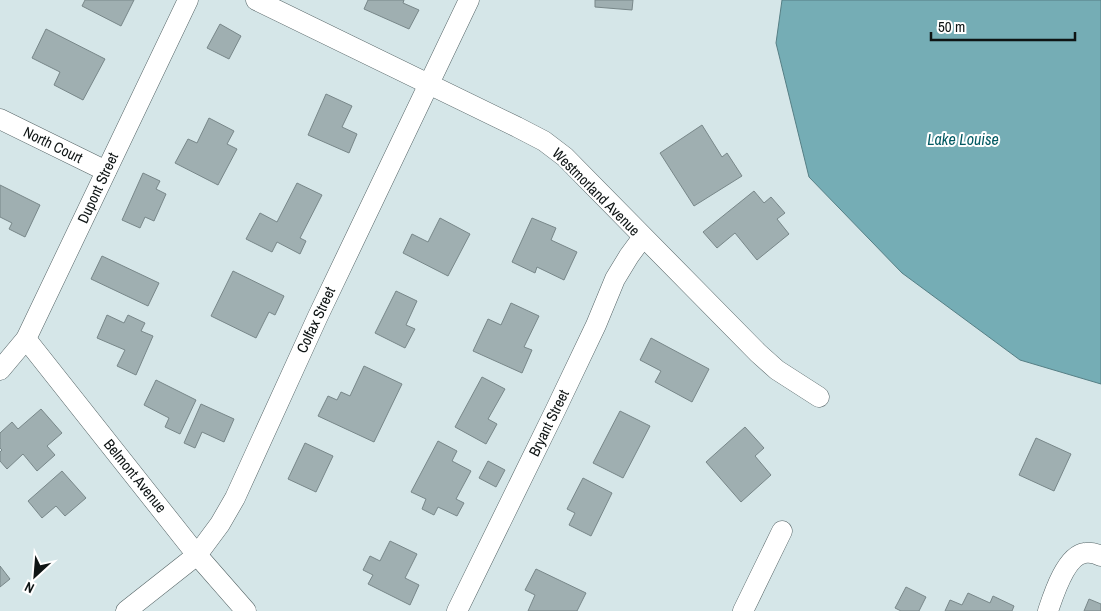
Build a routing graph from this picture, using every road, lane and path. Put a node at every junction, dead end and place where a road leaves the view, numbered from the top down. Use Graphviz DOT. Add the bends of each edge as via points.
graph roads {
  1 [pos="188,0"];
  2 [pos="256,0"];
  3 [pos="469,0"];
  4 [pos="429,83"];
  5 [pos="0,119"];
  6 [pos="106,171"];
  7 [pos="643,237"];
  8 [pos="26,339"];
  9 [pos="0,370"];
  10 [pos="819,397"];
  11 [pos="782,531"];
  12 [pos="197,555"];
  13 [pos="1101,556"];
  14 [pos="126,611"];
  15 [pos="246,611"];
  16 [pos="457,611"];
  17 [pos="743,611"];
  18 [pos="1048,611"];
  1 -- 6 [label="street, Dupont Street"];
  2 -- 4 [label="street, Westmorland Avenue"];
  3 -- 4 [label="street, Colfax Street"];
  4 -- 7 [label="street, Westmorland Avenue" via="544,141 565,157"];
  4 -- 12 [label="street, Colfax Street" via="235,498"];
  5 -- 6 [label="street, North Court"];
  6 -- 8 [label="street, Dupont Street"];
  7 -- 10 [label="street, Westmorland Avenue" via="758,353"];
  7 -- 16 [label="street, Bryant Street" via="615,278 560,402"];
  8 -- 9 [label="street, Dupont Street"];
  8 -- 12 [label="street, Belmont Avenue"];
  11 -- 17 [label="street"];
  12 -- 14 [label="street, Colfax Street"];
  12 -- 15 [label="street, Belmont Avenue"];
  13 -- 18 [label="street" via="1085,552 1069,564"];
}
